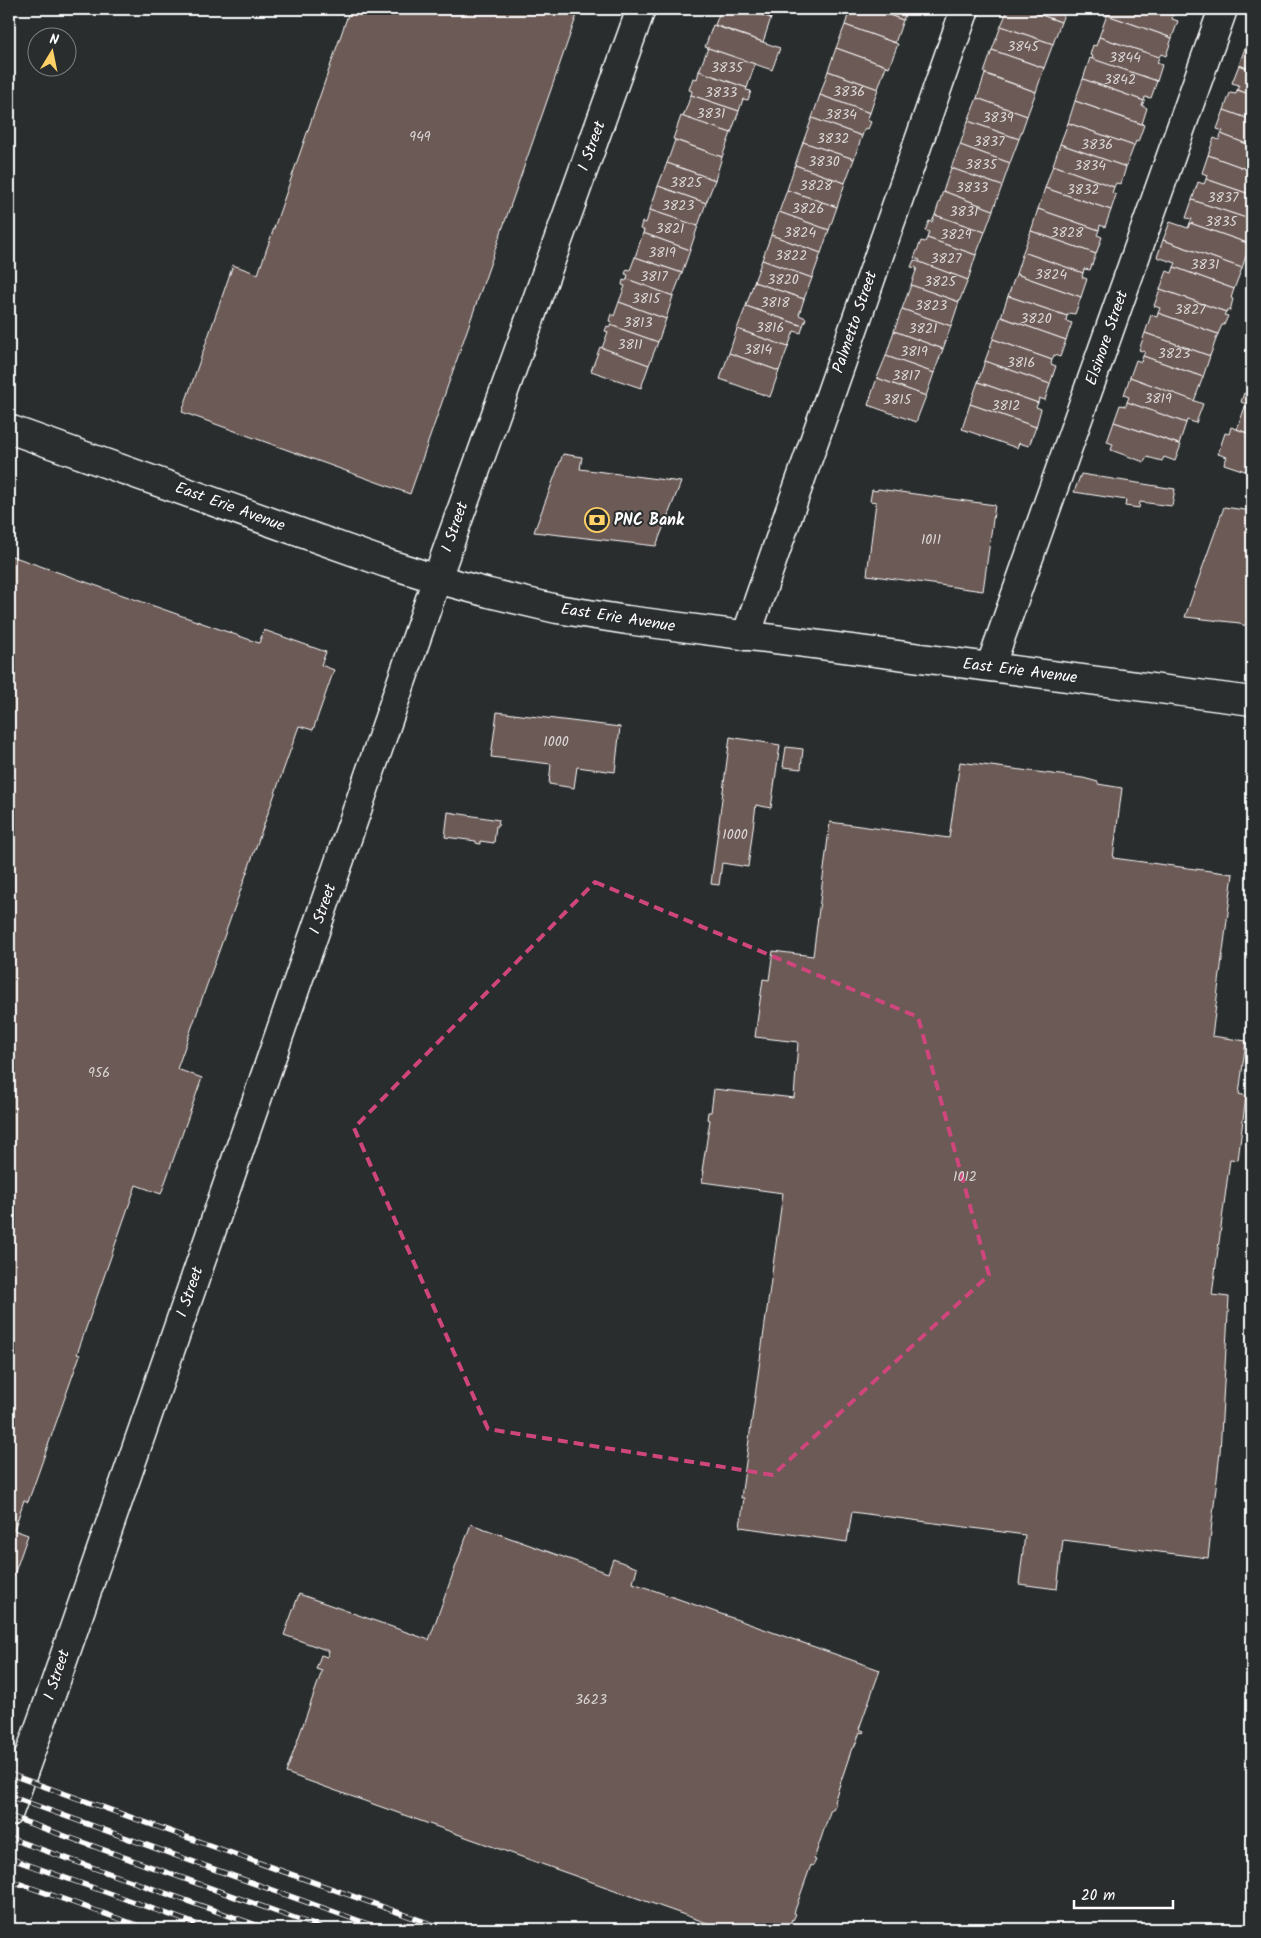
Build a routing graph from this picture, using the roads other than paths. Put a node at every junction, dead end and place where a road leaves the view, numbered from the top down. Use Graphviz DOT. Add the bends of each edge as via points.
graph roads {
  1 [pos="641,9"];
  2 [pos="965,9"];
  3 [pos="1223,9"];
  4 [pos="9,429"];
  5 [pos="438,579"];
  6 [pos="746,636"];
  7 [pos="992,667"];
  8 [pos="1252,701"];
  9 [pos="9,1812"];
  1 -- 5 [label="street, I Street"];
  2 -- 6 [label="street, Palmetto Street"];
  3 -- 7 [label="street, Elsinore Street"];
  4 -- 5 [label="street, East Erie Avenue"];
  5 -- 6 [label="street, East Erie Avenue" via="557,608"];
  5 -- 9 [label="street, I Street"];
  6 -- 7 [label="street, East Erie Avenue"];
  7 -- 8 [label="street, East Erie Avenue"];
}
